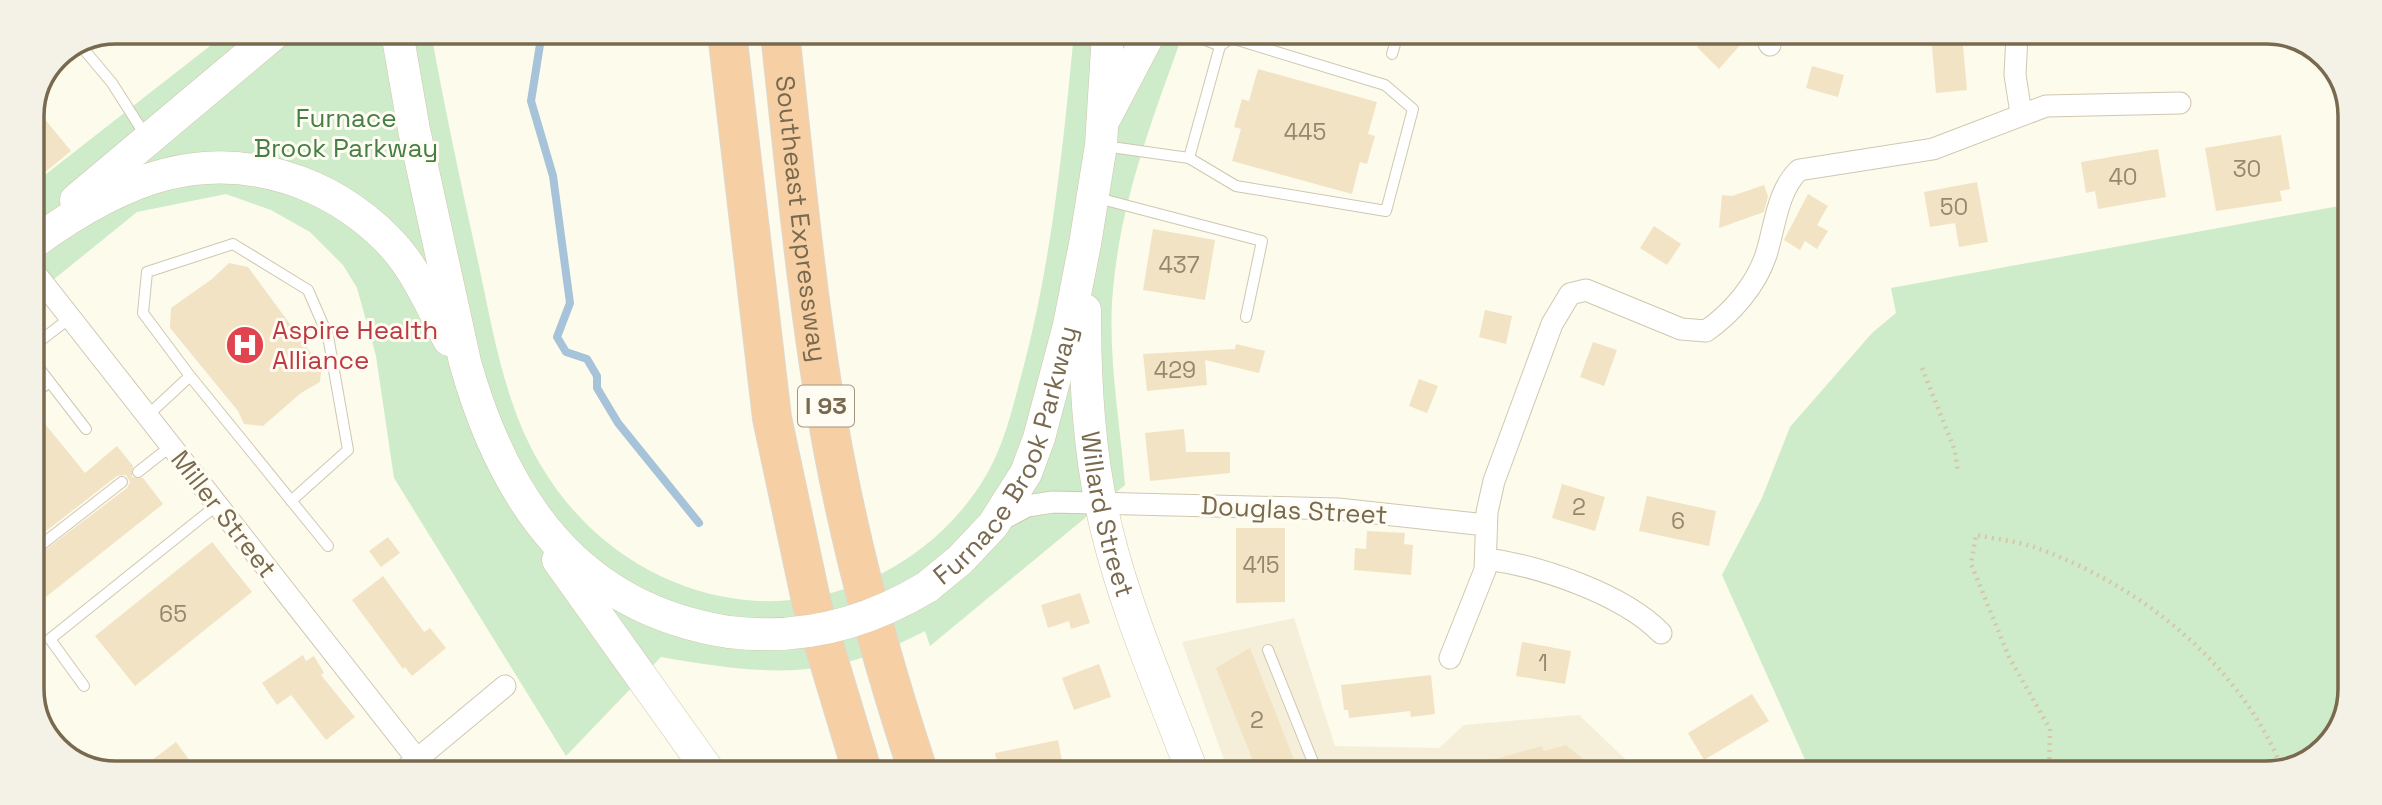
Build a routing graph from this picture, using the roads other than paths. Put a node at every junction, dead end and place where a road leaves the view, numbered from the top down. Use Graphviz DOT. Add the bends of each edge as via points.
graph roads {
  1 [pos="261,44"];
  2 [pos="399,44"];
  3 [pos="706,44"];
  4 [pos="728,44"];
  5 [pos="759,44"];
  6 [pos="781,44"];
  7 [pos="1107,44"];
  8 [pos="1144,44"];
  9 [pos="1215,44"];
  10 [pos="1223,44"];
  11 [pos="1251,44"];
  12 [pos="1395,44"];
  13 [pos="2017,44"];
  14 [pos="1220,46"];
  15 [pos="85,51"];
  16 [pos="1392,54"];
  17 [pos="2180,103"];
  18 [pos="2021,113"];
  19 [pos="1101,134"];
  20 [pos="146,138"];
  21 [pos="1189,158"];
  22 [pos="1091,197"];
  23 [pos="44,232"];
  24 [pos="44,235"];
  25 [pos="1085,244"];
  26 [pos="44,284"];
  27 [pos="1246,317"];
  28 [pos="70,318"];
  29 [pos="44,338"];
  30 [pos="44,374"];
  31 [pos="190,376"];
  32 [pos="50,382"];
  33 [pos="44,387"];
  34 [pos="474,395"];
  35 [pos="147,415"];
  36 [pos="86,429"];
  37 [pos="171,446"];
  38 [pos="138,472"];
  39 [pos="122,482"];
  40 [pos="518,493"];
  41 [pos="291,501"];
  42 [pos="1101,503"];
  43 [pos="217,505"];
  44 [pos="993,525"];
  45 [pos="1486,525"];
  46 [pos="44,543"];
  47 [pos="328,546"];
  48 [pos="1487,559"];
  49 [pos="1661,633"];
  50 [pos="1268,650"];
  51 [pos="1450,658"];
  52 [pos="83,686"];
  53 [pos="505,686"];
  54 [pos="408,761"];
  55 [pos="416,761"];
  56 [pos="702,761"];
  57 [pos="835,761"];
  58 [pos="859,761"];
  59 [pos="892,761"];
  60 [pos="915,761"];
  61 [pos="1188,761"];
  62 [pos="1313,761"];
  1 -- 20 [label="main road, Furnace Brook Parkway"];
  2 -- 34 [label="main road, Furnace Brook Parkway"];
  3 -- 57 [label="highway" via="751,422 791,610"];
  4 -- 58 [label="highway, I 93" via="772,418 812,605"];
  5 -- 59 [label="highway, I 93" via="790,314 810,441 851,626"];
  6 -- 60 [label="highway, Southeast Expressway / I 93" via="811,311 840,483 872,621"];
  7 -- 19 [label="main road, Furnace Brook Parkway"];
  8 -- 19 [label="main road"];
  9 -- 14 [label="lane"];
  10 -- 14 [label="lane"];
  11 -- 21 [label="lane" via="1385,85 1413,109 1385,211 1236,186"];
  12 -- 16 [label="lane"];
  13 -- 18 [label="street" via="2015,75"];
  14 -- 21 [label="lane"];
  15 -- 20 [label="lane" via="112,83"];
  17 -- 18 [label="street" via="2046,106"];
  18 -- 45 [label="street" via="1933,149 1799,170 1783,195 1760,270 1734,305 1706,331 1681,329 1586,290 1570,294 1552,324 1494,481"];
  19 -- 21 [label="lane"];
  19 -- 22 [label="main road, Furnace Brook Parkway"];
  20 -- 23 [label="main road, Furnace Brook Parkway"];
  22 -- 25 [label="main road, Furnace Brook Parkway"];
  22 -- 27 [label="lane" via="1262,241"];
  24 -- 34 [label="main road, Furnace Brook Parkway" via="95,202 164,174 224,166 285,176 342,203 390,243 417,279"];
  25 -- 42 [label="main road, Willard Street" via="1087,403"];
  25 -- 44 [label="main road, Furnace Brook Parkway" via="1039,438 1026,473"];
  26 -- 28 [label="street, Miller Street"];
  28 -- 29 [label="lane"];
  28 -- 35 [label="street, Miller Street"];
  30 -- 32 [label="lane"];
  31 -- 35 [label="lane"];
  31 -- 41 [label="lane"];
  31 -- 41 [label="lane" via="143,313 147,272 233,244 308,290 328,336 348,450"];
  32 -- 33 [label="lane"];
  32 -- 36 [label="lane"];
  34 -- 40 [label="main road, Furnace Brook Parkway"];
  35 -- 37 [label="street, Miller Street"];
  37 -- 38 [label="lane"];
  37 -- 43 [label="street, Miller Street"];
  39 -- 46 [label="lane"];
  40 -- 44 [label="main road, Furnace Brook Parkway, bridge" via="559,543 608,587 666,616 729,632 793,634 839,626 886,610 927,587"];
  40 -- 56 [label="main road" via="571,579"];
  41 -- 47 [label="lane"];
  42 -- 44 [label="street, Douglas Street" via="1040,503 1014,511"];
  42 -- 45 [label="street, Douglas Street" via="1338,509"];
  42 -- 61 [label="main road, Willard Street" via="1129,603"];
  43 -- 52 [label="lane" via="50,639"];
  43 -- 54 [label="street, Miller Street"];
  45 -- 48 [label="street"];
  48 -- 49 [label="street" via="1606,595 1635,610"];
  48 -- 51 [label="street"];
  50 -- 62 [label="lane"];
  53 -- 55 [label="street"];
}
